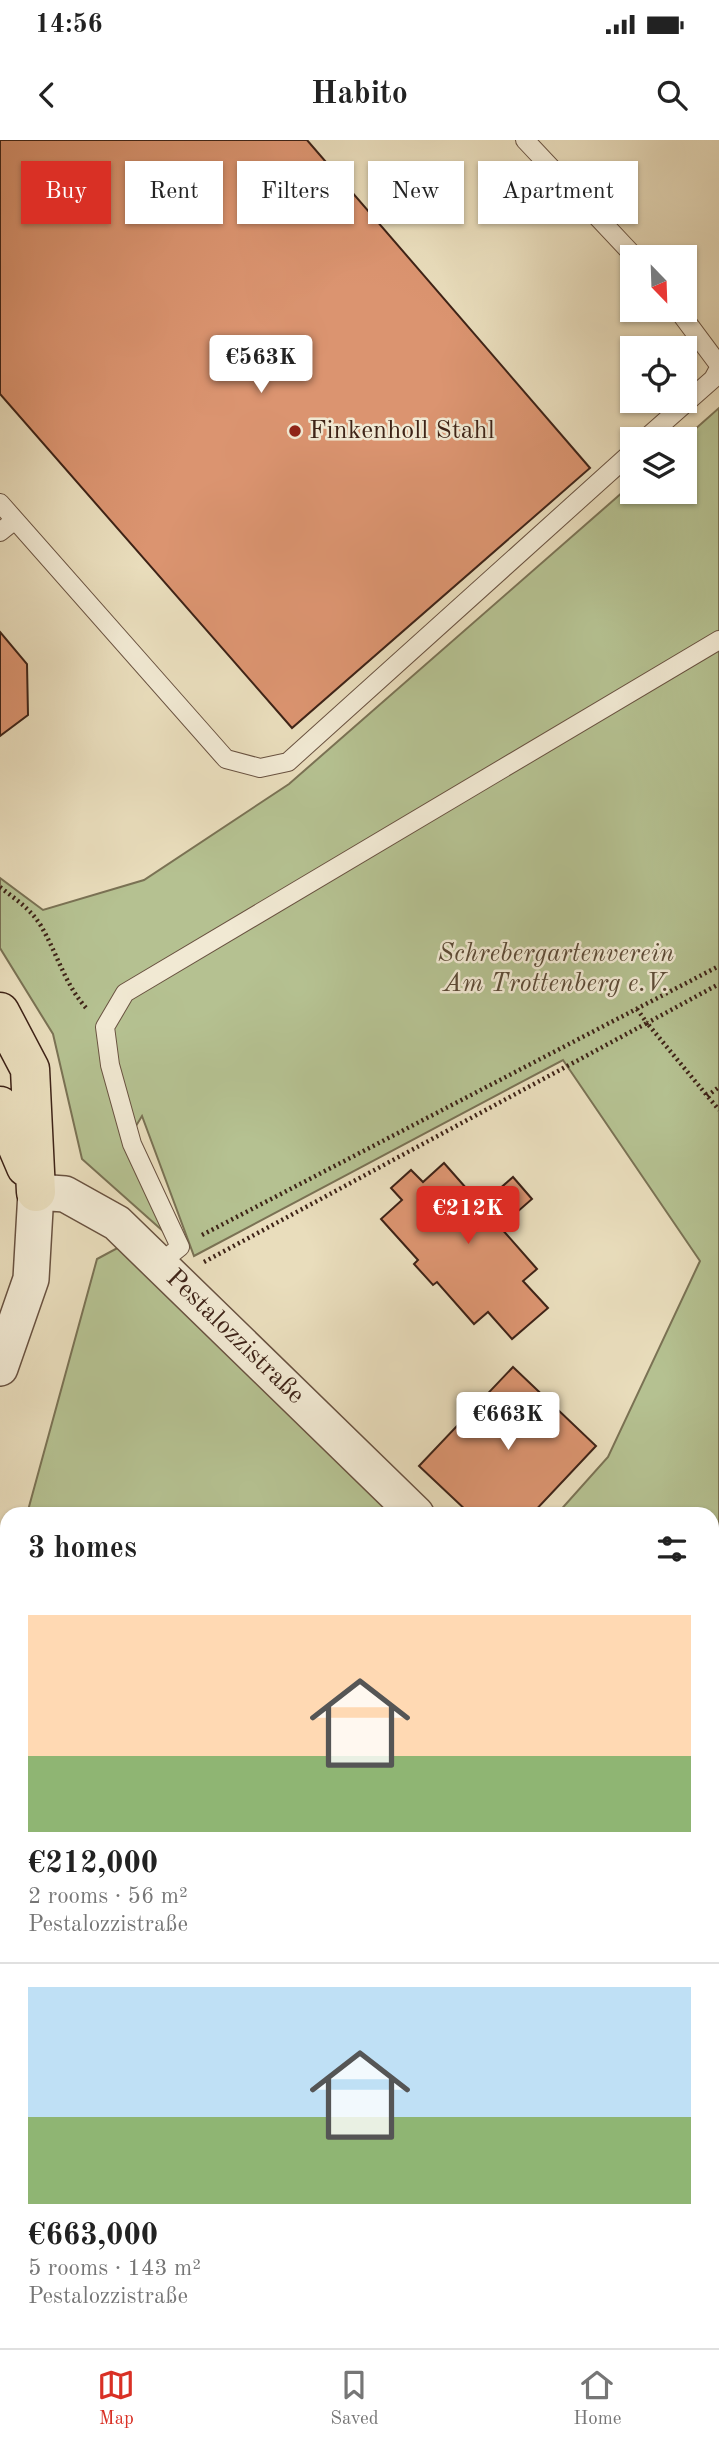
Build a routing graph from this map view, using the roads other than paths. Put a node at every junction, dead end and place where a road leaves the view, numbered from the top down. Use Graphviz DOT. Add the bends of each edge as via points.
graph roads {
  1 [pos="525,140"];
  2 [pos="624,245"];
  3 [pos="686,322"];
  4 [pos="719,367"];
  5 [pos="659,427"];
  6 [pos="620,463"];
  7 [pos="0,503"];
  8 [pos="15,520"];
  9 [pos="0,532"];
  10 [pos="719,640"];
  11 [pos="0,1012"];
  12 [pos="0,1106"];
  13 [pos="36,1192"];
  14 [pos="173,1264"];
  15 [pos="0,1368"];
  16 [pos="409,1507"];
  1 -- 2 [label="lane"];
  3 -- 4 [label="lane"];
  4 -- 5 [label="lane" via="713,379"];
  6 -- 8 [label="lane" via="288,762 260,768 226,759"];
  7 -- 8 [label="lane"];
  8 -- 9 [label="lane"];
  10 -- 14 [label="lane" via="124,993 105,1027 110,1065"];
  11 -- 13 [label="highway" via="30,1069"];
  12 -- 13 [label="highway"];
  13 -- 14 [label="street, Pestalozzistraße" via="65,1195 90,1206"];
  13 -- 15 [label="street" via="31,1279"];
  14 -- 16 [label="street, Pestalozzistraße"];
}
